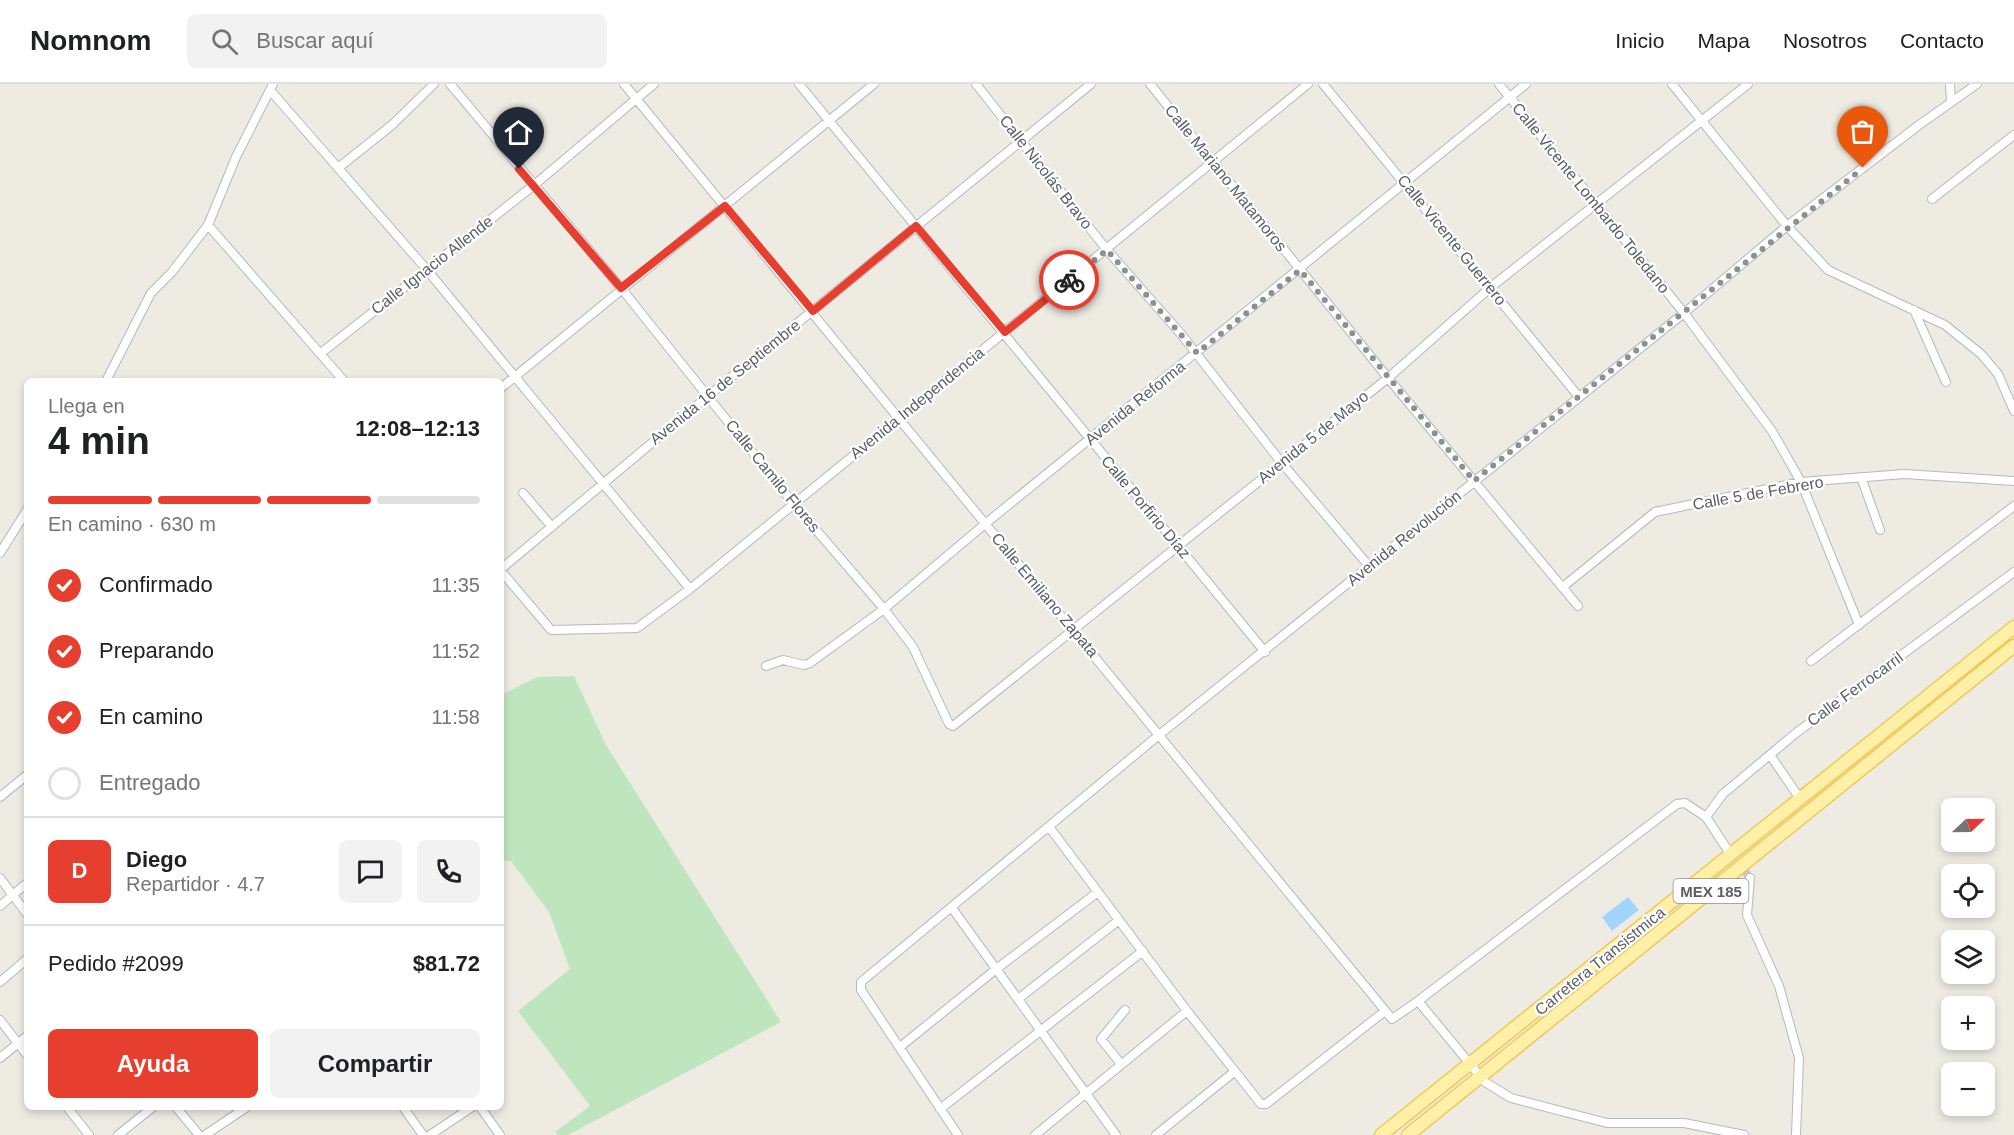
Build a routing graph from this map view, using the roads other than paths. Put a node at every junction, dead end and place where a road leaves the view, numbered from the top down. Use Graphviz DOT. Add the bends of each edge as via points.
graph roads {
  1 [pos="434,84"];
  2 [pos="450,84"];
  3 [pos="624,84"];
  4 [pos="654,84"];
  5 [pos="799,84"];
  6 [pos="874,84"];
  7 [pos="976,84"];
  8 [pos="1091,84"];
  9 [pos="1150,84"];
  10 [pos="1308,84"];
  11 [pos="1323,84"];
  12 [pos="1498,84"];
  13 [pos="1527,84"];
  14 [pos="1672,84"];
  15 [pos="1748,84"];
  16 [pos="1950,84"];
  17 [pos="1977,84"];
  18 [pos="271,87"];
  19 [pos="1509,97"];
  20 [pos="636,99"];
  21 [pos="1951,102"];
  22 [pos="830,121"];
  23 [pos="1702,122"];
  24 [pos="2014,135"];
  25 [pos="1021,140"];
  26 [pos="1212,162"];
  27 [pos="338,168"];
  28 [pos="1405,182"];
  29 [pos="533,186"];
  30 [pos="1932,199"];
  31 [pos="1595,204"];
  32 [pos="725,206"];
  33 [pos="208,225"];
  34 [pos="916,226"];
  35 [pos="1787,226"];
  36 [pos="1107,250"];
  37 [pos="427,270"];
  38 [pos="1300,270"];
  39 [pos="1491,287"];
  40 [pos="621,288"];
  41 [pos="1914,310"];
  42 [pos="813,311"];
  43 [pos="1684,314"];
  44 [pos="1005,332"];
  45 [pos="321,353"];
  46 [pos="1197,353"];
  47 [pos="514,377"];
  48 [pos="108,378"];
  49 [pos="342,378"];
  50 [pos="1388,378"];
  51 [pos="1946,382"];
  52 [pos="504,385"];
  53 [pos="708,396"];
  54 [pos="1579,397"];
  55 [pos="2014,411"];
  56 [pos="898,417"];
  57 [pos="1090,439"];
  58 [pos="1281,462"];
  59 [pos="1861,477"];
  60 [pos="1474,481"];
  61 [pos="2014,481"];
  62 [pos="1801,482"];
  63 [pos="602,483"];
  64 [pos="523,493"];
  65 [pos="794,503"];
  66 [pos="2014,506"];
  67 [pos="24,515"];
  68 [pos="985,524"];
  69 [pos="552,527"];
  70 [pos="1880,530"];
  71 [pos="1179,546"];
  72 [pos="0,553"];
  73 [pos="1369,566"];
  74 [pos="504,567"];
  75 [pos="2014,572"];
  76 [pos="504,574"];
  77 [pos="1564,586"];
  78 [pos="690,589"];
  79 [pos="1578,606"];
  80 [pos="884,609"];
  81 [pos="1859,625"];
  82 [pos="2014,627"];
  83 [pos="1074,629"];
  84 [pos="2014,646"];
  85 [pos="1265,652"];
  86 [pos="1811,661"];
  87 [pos="766,666"];
  88 [pos="1018,676"];
  89 [pos="1159,735"];
  90 [pos="1770,755"];
  91 [pos="24,778"];
  92 [pos="0,797"];
  93 [pos="1801,800"];
  94 [pos="1706,817"];
  95 [pos="1050,828"];
  96 [pos="1727,849"];
  97 [pos="0,878"];
  98 [pos="1750,878"];
  99 [pos="24,886"];
  100 [pos="1098,892"];
  101 [pos="13,895"];
  102 [pos="0,906"];
  103 [pos="952,908"];
  104 [pos="24,910"];
  105 [pos="1119,920"];
  106 [pos="1143,951"];
  107 [pos="24,962"];
  108 [pos="996,969"];
  109 [pos="0,982"];
  110 [pos="1018,999"];
  111 [pos="1418,1001"];
  112 [pos="1125,1010"];
  113 [pos="1187,1011"];
  114 [pos="1385,1011"];
  115 [pos="1528,1018"];
  116 [pos="0,1020"];
  117 [pos="1042,1031"];
  118 [pos="24,1039"];
  119 [pos="19,1044"];
  120 [pos="900,1047"];
  121 [pos="24,1051"];
  122 [pos="0,1058"];
  123 [pos="1121,1064"];
  124 [pos="1469,1065"];
  125 [pos="1234,1072"];
  126 [pos="1480,1077"];
  127 [pos="1087,1094"];
  128 [pos="940,1109"];
  129 [pos="69,1110"];
  130 [pos="149,1110"];
  131 [pos="178,1110"];
  132 [pos="242,1110"];
  133 [pos="405,1110"];
  134 [pos="468,1110"];
  135 [pos="482,1110"];
  136 [pos="1409,1134"];
  137 [pos="89,1135"];
  138 [pos="118,1135"];
  139 [pos="199,1135"];
  140 [pos="205,1135"];
  141 [pos="423,1135"];
  142 [pos="430,1135"];
  143 [pos="500,1135"];
  144 [pos="958,1135"];
  145 [pos="1035,1135"];
  146 [pos="1116,1135"];
  147 [pos="1156,1135"];
  148 [pos="1381,1135"];
  149 [pos="1744,1135"];
  150 [pos="1796,1135"];
  1 -- 27 [label="street" via="392,125"];
  2 -- 29 [label="street, Calle Camilo Flores"];
  3 -- 20 [label="street, Calle Emiliano Zapata"];
  4 -- 20 [label="street, Calle Ignacio Allende"];
  5 -- 22 [label="street, Calle Porfirio Díaz"];
  6 -- 22 [label="street"];
  7 -- 25 [label="street, Calle Nicolás Bravo"];
  8 -- 25 [label="street, Avenida 16 de Septiembre"];
  9 -- 26 [label="street, Calle Mariano Matamoros"];
  10 -- 26 [label="street, Avenida Independencia"];
  11 -- 28 [label="street, Calle Vicente Guerrero"];
  12 -- 19 [label="street, Calle Vicente Lombardo Toledano"];
  13 -- 19 [label="street, Avenida Reforma"];
  14 -- 23 [label="street"];
  15 -- 23 [label="street, Avenida 5 de Mayo"];
  16 -- 21 [label="street"];
  17 -- 21 [label="street, Avenida Revolución"];
  18 -- 27 [label="street"];
  18 -- 33 [label="street"];
  19 -- 28 [label="street, Avenida Reforma"];
  19 -- 31 [label="street, Calle Vicente Lombardo Toledano"];
  20 -- 29 [label="street, Calle Ignacio Allende"];
  20 -- 32 [label="street, Calle Emiliano Zapata"];
  21 -- 35 [label="street, Avenida Revolución"];
  22 -- 32 [label="street"];
  22 -- 34 [label="street, Calle Porfirio Díaz"];
  23 -- 31 [label="street, Avenida 5 de Mayo"];
  23 -- 35 [label="street"];
  24 -- 30 [label="street"];
  25 -- 34 [label="street, Avenida 16 de Septiembre"];
  25 -- 36 [label="street, Calle Nicolás Bravo"];
  26 -- 36 [label="street, Avenida Independencia"];
  26 -- 38 [label="street, Calle Mariano Matamoros"];
  27 -- 37 [label="street"];
  28 -- 38 [label="street, Avenida Reforma"];
  28 -- 39 [label="street, Calle Vicente Guerrero"];
  29 -- 37 [label="street, Calle Ignacio Allende"];
  29 -- 40 [label="street, Calle Camilo Flores"];
  31 -- 39 [label="street, Avenida 5 de Mayo"];
  31 -- 43 [label="street, Calle Vicente Lombardo Toledano"];
  32 -- 40 [label="street"];
  32 -- 42 [label="street, Calle Emiliano Zapata"];
  33 -- 45 [label="street"];
  33 -- 48 [label="street" via="151,293"];
  34 -- 42 [label="street, Avenida 16 de Septiembre"];
  34 -- 44 [label="street, Calle Porfirio Díaz"];
  35 -- 41 [label="street" via="1828,270"];
  35 -- 43 [label="street, Avenida Revolución"];
  36 -- 44 [label="street, Avenida Independencia"];
  36 -- 46 [label="street, Calle Nicolás Bravo"];
  37 -- 45 [label="street, Calle Ignacio Allende"];
  37 -- 47 [label="street"];
  38 -- 46 [label="street, Avenida Reforma"];
  38 -- 50 [label="street, Calle Mariano Matamoros"];
  39 -- 50 [label="street, Avenida 5 de Mayo"];
  39 -- 54 [label="street, Calle Vicente Guerrero"];
  40 -- 47 [label="street"];
  40 -- 53 [label="street, Calle Camilo Flores"];
  41 -- 51 [label="street"];
  41 -- 55 [label="street" via="1945,325 1981,354 1998,374"];
  42 -- 53 [label="street, Avenida 16 de Septiembre"];
  42 -- 56 [label="street, Calle Emiliano Zapata"];
  43 -- 54 [label="street, Avenida Revolución"];
  43 -- 62 [label="street, Calle Vicente Lombardo Toledano" via="1772,431"];
  44 -- 56 [label="street, Avenida Independencia"];
  44 -- 57 [label="street, Calle Porfirio Díaz"];
  45 -- 49 [label="street"];
  46 -- 57 [label="street, Avenida Reforma"];
  46 -- 58 [label="street, Calle Nicolás Bravo"];
  47 -- 52 [label="street"];
  47 -- 63 [label="street"];
  50 -- 58 [label="street, Avenida 5 de Mayo"];
  50 -- 60 [label="street, Calle Mariano Matamoros"];
  53 -- 63 [label="street, Avenida 16 de Septiembre"];
  53 -- 65 [label="street, Calle Camilo Flores"];
  54 -- 60 [label="street, Avenida Revolución"];
  56 -- 65 [label="street, Avenida Independencia"];
  56 -- 68 [label="street, Calle Emiliano Zapata"];
  57 -- 68 [label="street, Avenida Reforma"];
  57 -- 71 [label="street, Calle Porfirio Díaz"];
  58 -- 71 [label="street, Avenida 5 de Mayo"];
  58 -- 73 [label="street, Calle Nicolás Bravo"];
  59 -- 61 [label="street, Calle 5 de Febrero" via="1904,474"];
  59 -- 62 [label="street, Calle 5 de Febrero"];
  59 -- 70 [label="street"];
  60 -- 73 [label="street, Avenida Revolución"];
  60 -- 77 [label="street, Calle Mariano Matamoros"];
  62 -- 77 [label="street, Calle 5 de Febrero" via="1655,512"];
  62 -- 81 [label="street, Calle Vicente Lombardo Toledano"];
  63 -- 69 [label="street, Avenida 16 de Septiembre"];
  63 -- 78 [label="street"];
  64 -- 69 [label="street"];
  65 -- 78 [label="street, Avenida Independencia"];
  65 -- 80 [label="street, Calle Camilo Flores"];
  66 -- 81 [label="street"];
  67 -- 72 [label="street"];
  68 -- 80 [label="street, Avenida Reforma"];
  68 -- 83 [label="street, Calle Emiliano Zapata"];
  69 -- 74 [label="street, Avenida 16 de Septiembre"];
  71 -- 83 [label="street, Avenida 5 de Mayo"];
  71 -- 85 [label="street, Calle Porfirio Díaz"];
  73 -- 85 [label="street, Avenida Revolución"];
  75 -- 90 [label="street, Calle Ferrocarril"];
  76 -- 78 [label="street, Avenida Independencia" via="551,630 637,628"];
  77 -- 79 [label="street, Calle Mariano Matamoros"];
  80 -- 87 [label="street, Avenida Reforma" via="810,663 783,660"];
  80 -- 88 [label="street, Calle Camilo Flores" via="913,647 949,724 953,726"];
  81 -- 86 [label="street"];
  82 -- 93 [label="main road, Carretera Transistmica / MEX 185"];
  83 -- 88 [label="street, Avenida 5 de Mayo"];
  83 -- 89 [label="street, Calle Emiliano Zapata"];
  84 -- 126 [label="main road, Carretera Transistmica / MEX 185"];
  85 -- 89 [label="street, Avenida Revolución"];
  89 -- 95 [label="street, Avenida Revolución"];
  89 -- 114 [label="street, Calle Emiliano Zapata"];
  90 -- 93 [label="street"];
  90 -- 94 [label="street, Calle Ferrocarril" via="1713,803"];
  91 -- 92 [label="street"];
  93 -- 115 [label="main road, Carretera Transistmica / MEX 185"];
  94 -- 96 [label="street"];
  94 -- 111 [label="street" via="1685,803 1677,804"];
  95 -- 100 [label="street"];
  95 -- 103 [label="street, Avenida Revolución"];
  97 -- 101 [label="street"];
  98 -- 150 [label="street" via="1747,915 1779,986 1800,1058"];
  99 -- 101 [label="street"];
  100 -- 105 [label="street"];
  100 -- 108 [label="street"];
  101 -- 102 [label="street"];
  101 -- 104 [label="street"];
  103 -- 108 [label="street"];
  103 -- 120 [label="street, Avenida Revolución" via="861,982 861,990"];
  105 -- 106 [label="street"];
  105 -- 110 [label="street"];
  106 -- 113 [label="street"];
  106 -- 117 [label="street"];
  107 -- 109 [label="street"];
  108 -- 110 [label="street"];
  108 -- 120 [label="street"];
  110 -- 117 [label="street"];
  111 -- 114 [label="street" via="1394,1019"];
  111 -- 124 [label="street"];
  112 -- 123 [label="street" via="1101,1039"];
  113 -- 123 [label="street"];
  113 -- 125 [label="street"];
  114 -- 125 [label="street" via="1266,1104"];
  115 -- 124 [label="main road, Carretera Transistmica / MEX 185"];
  115 -- 126 [label="main road" via="1521,1030 1482,1062"];
  116 -- 119 [label="street"];
  117 -- 127 [label="street"];
  117 -- 128 [label="street"];
  118 -- 119 [label="street"];
  119 -- 121 [label="street"];
  119 -- 122 [label="street"];
  120 -- 128 [label="street"];
  123 -- 127 [label="street"];
  124 -- 126 [label="street"];
  124 -- 136 [label="main road" via="1464,1080"];
  124 -- 148 [label="main road, Carretera Transistmica / MEX 185"];
  125 -- 147 [label="street"];
  126 -- 136 [label="main road, Carretera Transistmica / MEX 185"];
  126 -- 149 [label="street" via="1511,1098 1607,1123 1684,1123"];
  127 -- 145 [label="street"];
  127 -- 146 [label="street"];
  128 -- 144 [label="street"];
  129 -- 137 [label="street"];
  130 -- 138 [label="street"];
  131 -- 139 [label="street"];
  132 -- 140 [label="street"];
  133 -- 141 [label="street"];
  134 -- 142 [label="street"];
  135 -- 143 [label="street"];
}
